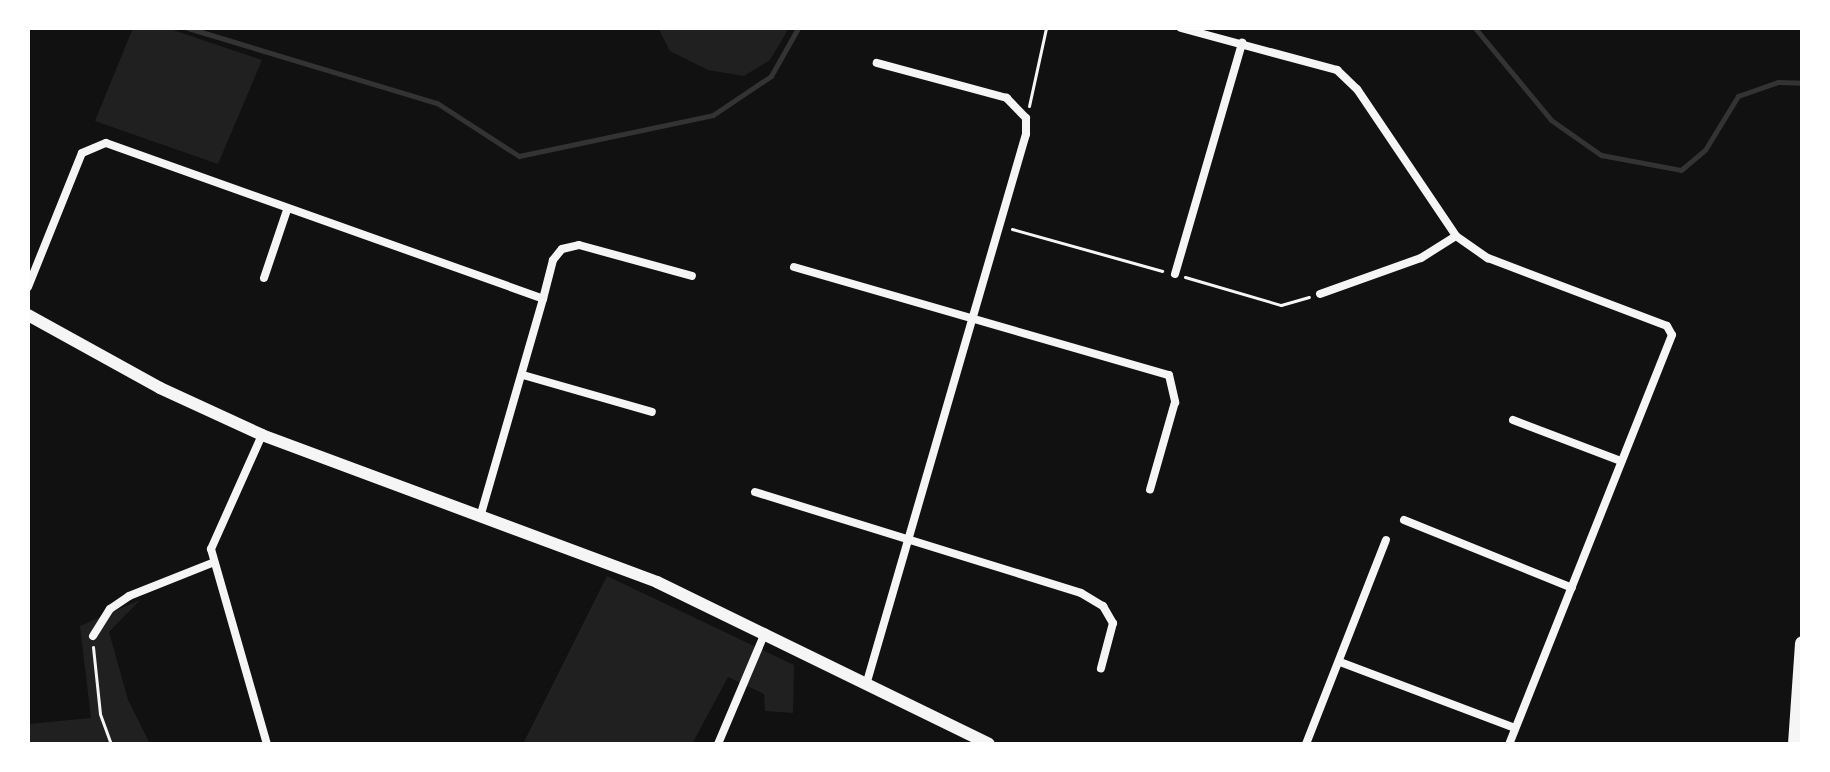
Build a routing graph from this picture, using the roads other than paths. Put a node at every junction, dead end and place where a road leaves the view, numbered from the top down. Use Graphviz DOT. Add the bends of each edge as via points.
graph roads {
  1 [pos="1181,28"];
  2 [pos="1242,43"];
  3 [pos="877,63"];
  4 [pos="287,210"];
  5 [pos="1456,236"];
  6 [pos="794,267"];
  7 [pos="1175,274"];
  8 [pos="692,276"];
  9 [pos="264,278"];
  10 [pos="28,287"];
  11 [pos="1320,294"];
  12 [pos="543,299"];
  13 [pos="28,315"];
  14 [pos="974,318"];
  15 [pos="523,375"];
  16 [pos="652,412"];
  17 [pos="1513,420"];
  18 [pos="262,435"];
  19 [pos="1621,461"];
  20 [pos="1150,490"];
  21 [pos="755,492"];
  22 [pos="480,517"];
  23 [pos="1404,520"];
  24 [pos="907,535"];
  25 [pos="1386,540"];
  26 [pos="212,563"];
  27 [pos="1572,588"];
  28 [pos="765,633"];
  29 [pos="93,636"];
  30 [pos="1802,643"];
  31 [pos="1340,662"];
  32 [pos="1101,668"];
  33 [pos="866,685"];
  34 [pos="1515,728"];
  35 [pos="267,744"];
  36 [pos="718,744"];
  37 [pos="989,744"];
  38 [pos="1306,744"];
  39 [pos="1509,744"];
  40 [pos="1795,744"];
  1 -- 2 [label="street"];
  2 -- 5 [label="street" via="1337,70 1357,89"];
  2 -- 7 [label="street"];
  3 -- 14 [label="street" via="1007,98 1026,118 1026,134"];
  4 -- 9 [label="street"];
  4 -- 10 [label="street" via="106,143 92,145 82,153"];
  4 -- 12 [label="street"];
  5 -- 11 [label="street" via="1421,258"];
  5 -- 19 [label="street" via="1488,258 1667,326 1672,335 1666,355"];
  6 -- 14 [label="street"];
  8 -- 12 [label="street" via="579,245 562,249 553,260"];
  12 -- 15 [label="street"];
  13 -- 18 [label="main road" via="160,388"];
  14 -- 20 [label="street" via="1169,375 1175,402"];
  14 -- 24 [label="street"];
  15 -- 16 [label="street"];
  15 -- 22 [label="street"];
  17 -- 19 [label="street"];
  18 -- 22 [label="main road"];
  18 -- 26 [label="street" via="213,537"];
  19 -- 27 [label="street"];
  21 -- 24 [label="street"];
  22 -- 28 [label="main road" via="657,582"];
  23 -- 27 [label="street"];
  24 -- 32 [label="street" via="1081,593 1103,606 1113,623"];
  24 -- 33 [label="street"];
  25 -- 31 [label="street"];
  26 -- 29 [label="street" via="129,596 110,609"];
  26 -- 35 [label="street"];
  27 -- 34 [label="street"];
  28 -- 33 [label="main road"];
  28 -- 36 [label="street"];
  30 -- 40 [label="main road"];
  31 -- 34 [label="street"];
  31 -- 38 [label="street"];
  33 -- 37 [label="main road"];
  34 -- 39 [label="street"];
}
